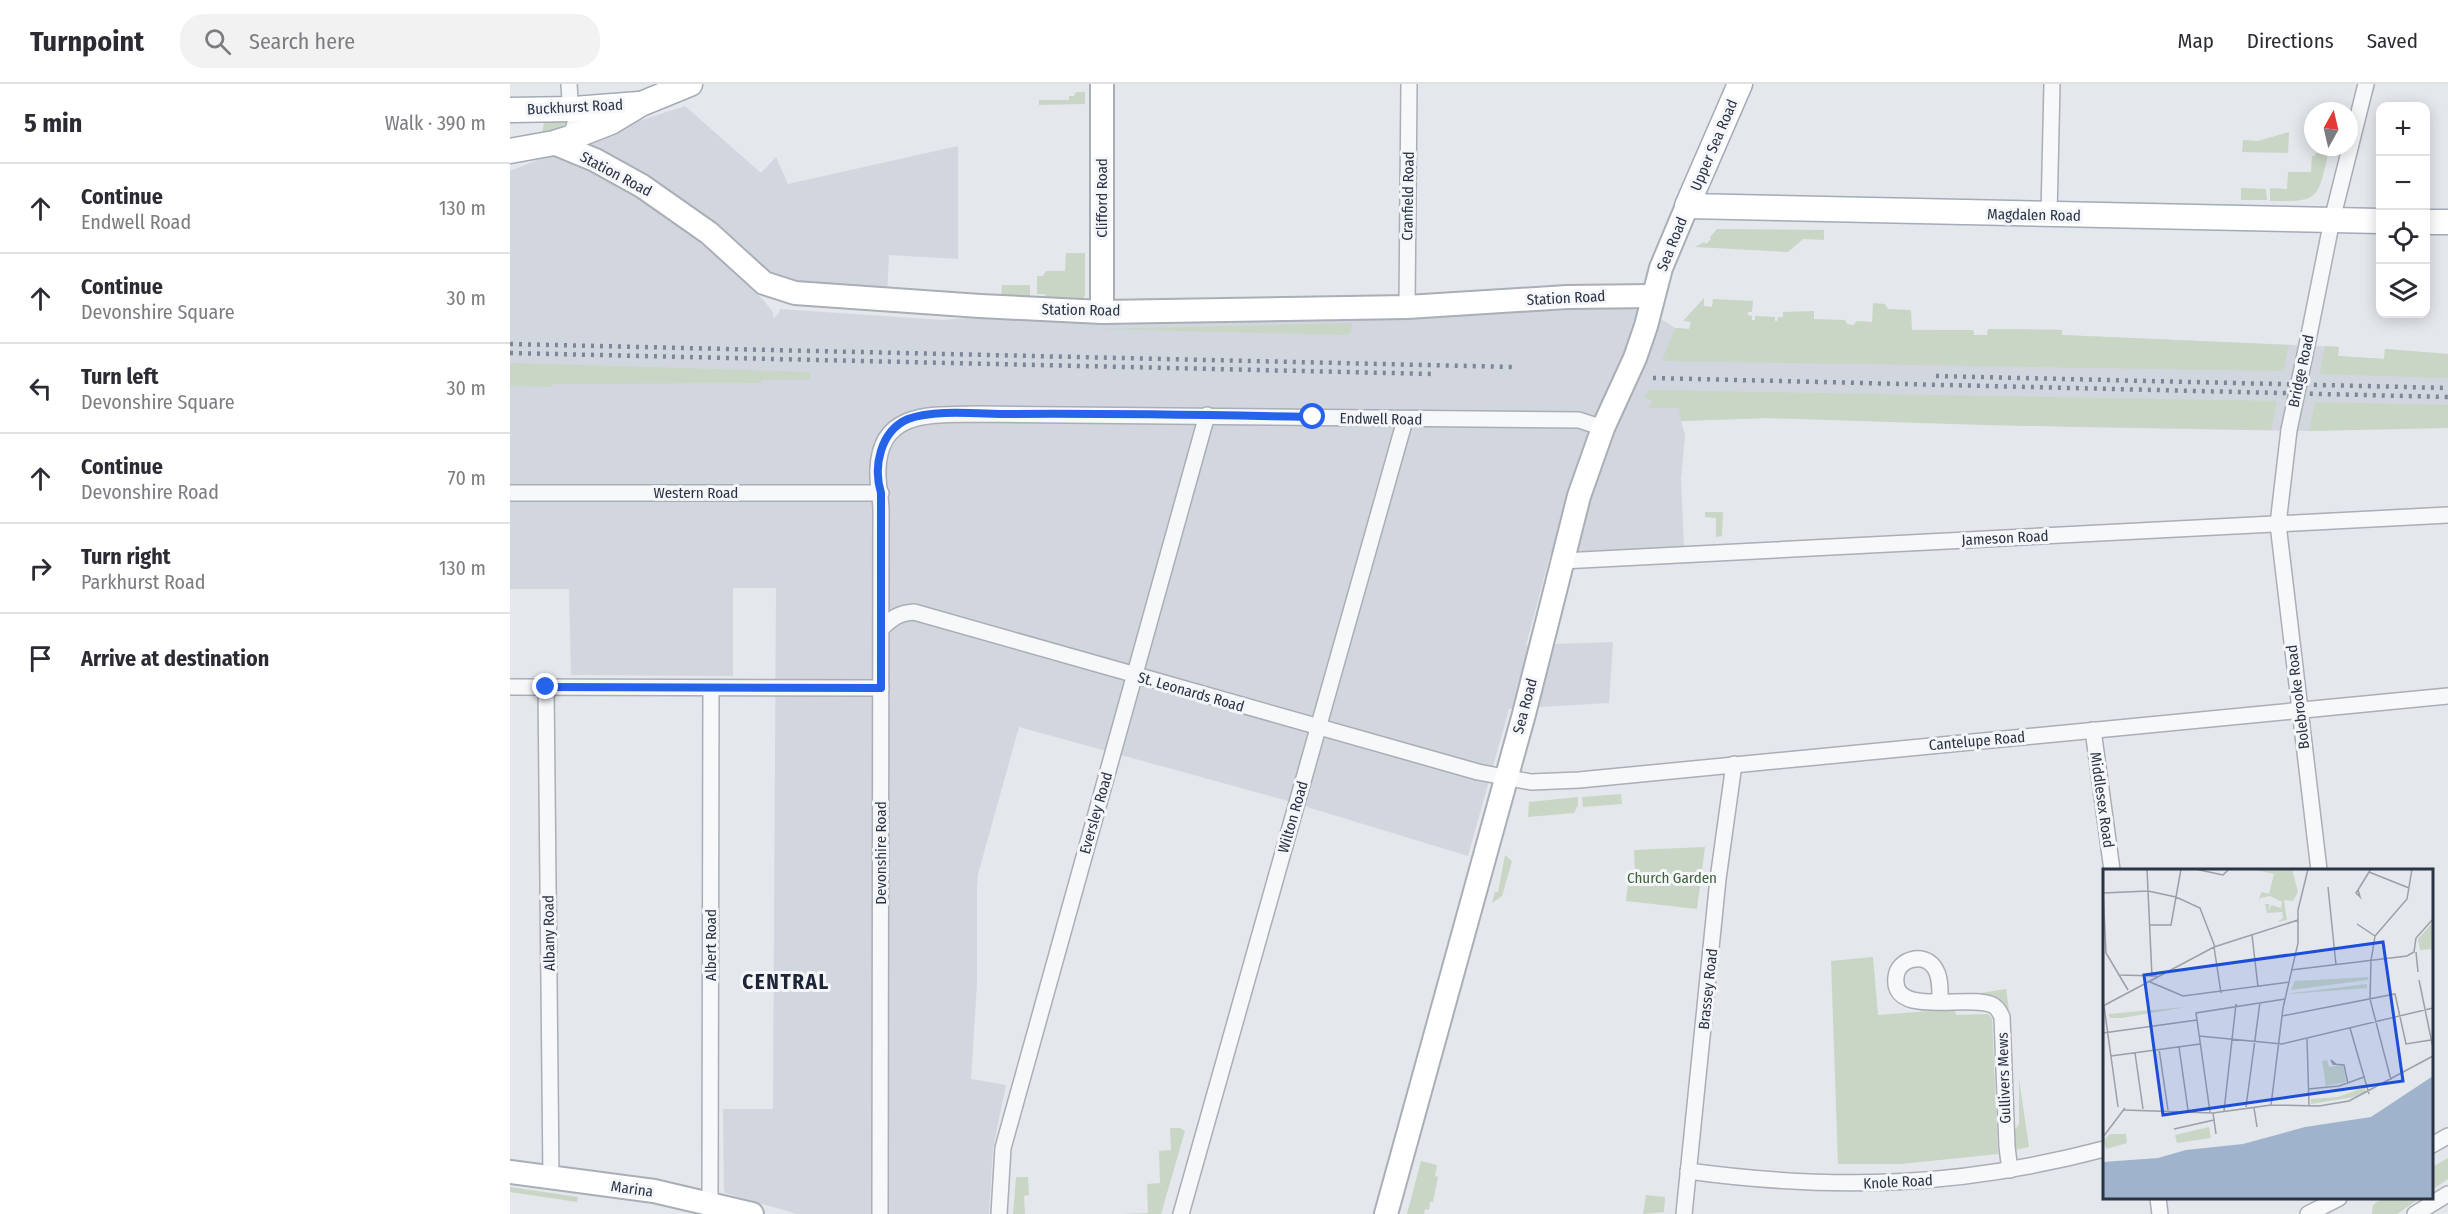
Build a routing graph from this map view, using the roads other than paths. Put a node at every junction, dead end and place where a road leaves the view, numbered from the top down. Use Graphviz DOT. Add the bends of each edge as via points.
graph roads {
  1 [pos="569,84"];
  2 [pos="690,84"];
  3 [pos="1102,84"];
  4 [pos="1409,84"];
  5 [pos="1740,84"];
  6 [pos="2052,84"];
  7 [pos="2366,84"];
  8 [pos="641,104"];
  9 [pos="574,109"];
  10 [pos="510,110"];
  11 [pos="510,115"];
  12 [pos="562,140"];
  13 [pos="510,151"];
  14 [pos="1687,207"];
  15 [pos="2049,215"];
  16 [pos="2332,220"];
  17 [pos="2376,221"];
  18 [pos="2430,222"];
  19 [pos="2448,222"];
  20 [pos="1653,296"];
  21 [pos="1407,307"];
  22 [pos="1102,312"];
  23 [pos="1207,415"];
  24 [pos="1405,420"];
  25 [pos="1603,428"];
  26 [pos="510,493"];
  27 [pos="881,493"];
  28 [pos="2448,514"];
  29 [pos="2278,524"];
  30 [pos="1562,561"];
  31 [pos="882,628"];
  32 [pos="1134,675"];
  33 [pos="510,687"];
  34 [pos="546,687"];
  35 [pos="711,688"];
  36 [pos="881,688"];
  37 [pos="2448,696"];
  38 [pos="2299,711"];
  39 [pos="1318,728"];
  40 [pos="2093,730"];
  41 [pos="1734,764"];
  42 [pos="1506,779"];
  43 [pos="2112,869"];
  44 [pos="2319,869"];
  45 [pos="1940,1002"];
  46 [pos="2448,1136"];
  47 [pos="2433,1144"];
  48 [pos="2103,1149"];
  49 [pos="2010,1170"];
  50 [pos="1688,1171"];
  51 [pos="510,1172"];
  52 [pos="551,1178"];
  53 [pos="2448,1194"];
  54 [pos="2158,1199"];
  55 [pos="2335,1199"];
  56 [pos="710,1203"];
  57 [pos="752,1214"];
  58 [pos="880,1214"];
  59 [pos="999,1214"];
  60 [pos="1181,1214"];
  61 [pos="1386,1214"];
  62 [pos="1684,1214"];
  63 [pos="2160,1214"];
  64 [pos="2308,1214"];
  65 [pos="2415,1214"];
  1 -- 9 [label="street"];
  2 -- 8 [label="main road, Buckhurst Road"];
  3 -- 22 [label="street, Clifford Road"];
  4 -- 21 [label="street, Cranfield Road"];
  5 -- 14 [label="main road, Upper Sea Road"];
  6 -- 15 [label="street"];
  7 -- 16 [label="street, Bridge Road"];
  8 -- 9 [label="main road, Buckhurst Road"];
  8 -- 12 [label="main road, Buckhurst Road" via="611,122"];
  9 -- 10 [label="main road, Buckhurst Road"];
  9 -- 12 [label="street" via="577,117"];
  11 -- 13 [label="main road" via="516,127"];
  12 -- 13 [label="main road, Buckhurst Road"];
  12 -- 22 [label="street, Station Road" via="642,186 709,233 764,283 778,289 880,300"];
  14 -- 15 [label="main road, Magdalen Road"];
  14 -- 20 [label="street, Sea Road"];
  15 -- 16 [label="main road, Magdalen Road"];
  16 -- 17 [label="main road, Magdalen Road"];
  16 -- 29 [label="street, Bridge Road, bridge" via="2289,430"];
  18 -- 19 [label="main road"];
  20 -- 21 [label="street, Station Road"];
  20 -- 25 [label="street, Sea Road" via="1635,358"];
  21 -- 22 [label="street, Station Road"];
  23 -- 24 [label="street, Endwell Road"];
  23 -- 27 [label="street, Endwell Road" via="921,416 907,420 886,437 877,471"];
  23 -- 32 [label="street, Eversley Road"];
  24 -- 25 [label="street, Endwell Road" via="1579,420"];
  24 -- 39 [label="street, Wilton Road"];
  25 -- 30 [label="street, Sea Road"];
  26 -- 27 [label="street, Western Road"];
  27 -- 31 [label="street, Devonshire Road"];
  28 -- 29 [label="street, Jameson Road"];
  29 -- 30 [label="street, Jameson Road"];
  29 -- 38 [label="street, Bolebrooke Road"];
  30 -- 42 [label="street, Sea Road"];
  31 -- 32 [label="street, St. Leonards Road" via="902,613 914,612"];
  31 -- 36 [label="street, Devonshire Road"];
  32 -- 39 [label="street, St. Leonards Road"];
  32 -- 59 [label="street, Eversley Road" via="1003,1148"];
  33 -- 34 [label="street"];
  34 -- 35 [label="street"];
  34 -- 52 [label="street, Albany Road"];
  35 -- 36 [label="street"];
  35 -- 56 [label="street, Albert Road"];
  36 -- 58 [label="street, Devonshire Road"];
  37 -- 38 [label="street, Cantelupe Road"];
  38 -- 40 [label="street, Cantelupe Road"];
  38 -- 44 [label="street, Bolebrooke Road"];
  39 -- 42 [label="street, St. Leonards Road"];
  39 -- 60 [label="street, Wilton Road"];
  40 -- 41 [label="street, Cantelupe Road"];
  40 -- 43 [label="street, Middlesex Road"];
  41 -- 42 [label="street, Cantelupe Road" via="1579,780"];
  41 -- 50 [label="street, Brassey Road"];
  42 -- 61 [label="street, Sea Road"];
  45 -- 49 [label="street, Gullivers Mews" via="1986,1002 1996,1006 2002,1017"];
  46 -- 47 [label="street"];
  48 -- 49 [label="street, Knole Road"];
  49 -- 50 [label="street, Knole Road" via="1941,1180 1869,1184 1752,1180"];
  50 -- 62 [label="street, Brassey Road"];
  51 -- 52 [label="street, Marina"];
  52 -- 56 [label="street, Marina" via="654,1191"];
  53 -- 65 [label="street"];
  54 -- 63 [label="street"];
  55 -- 64 [label="street"];
  56 -- 57 [label="street, Marina"];
}
